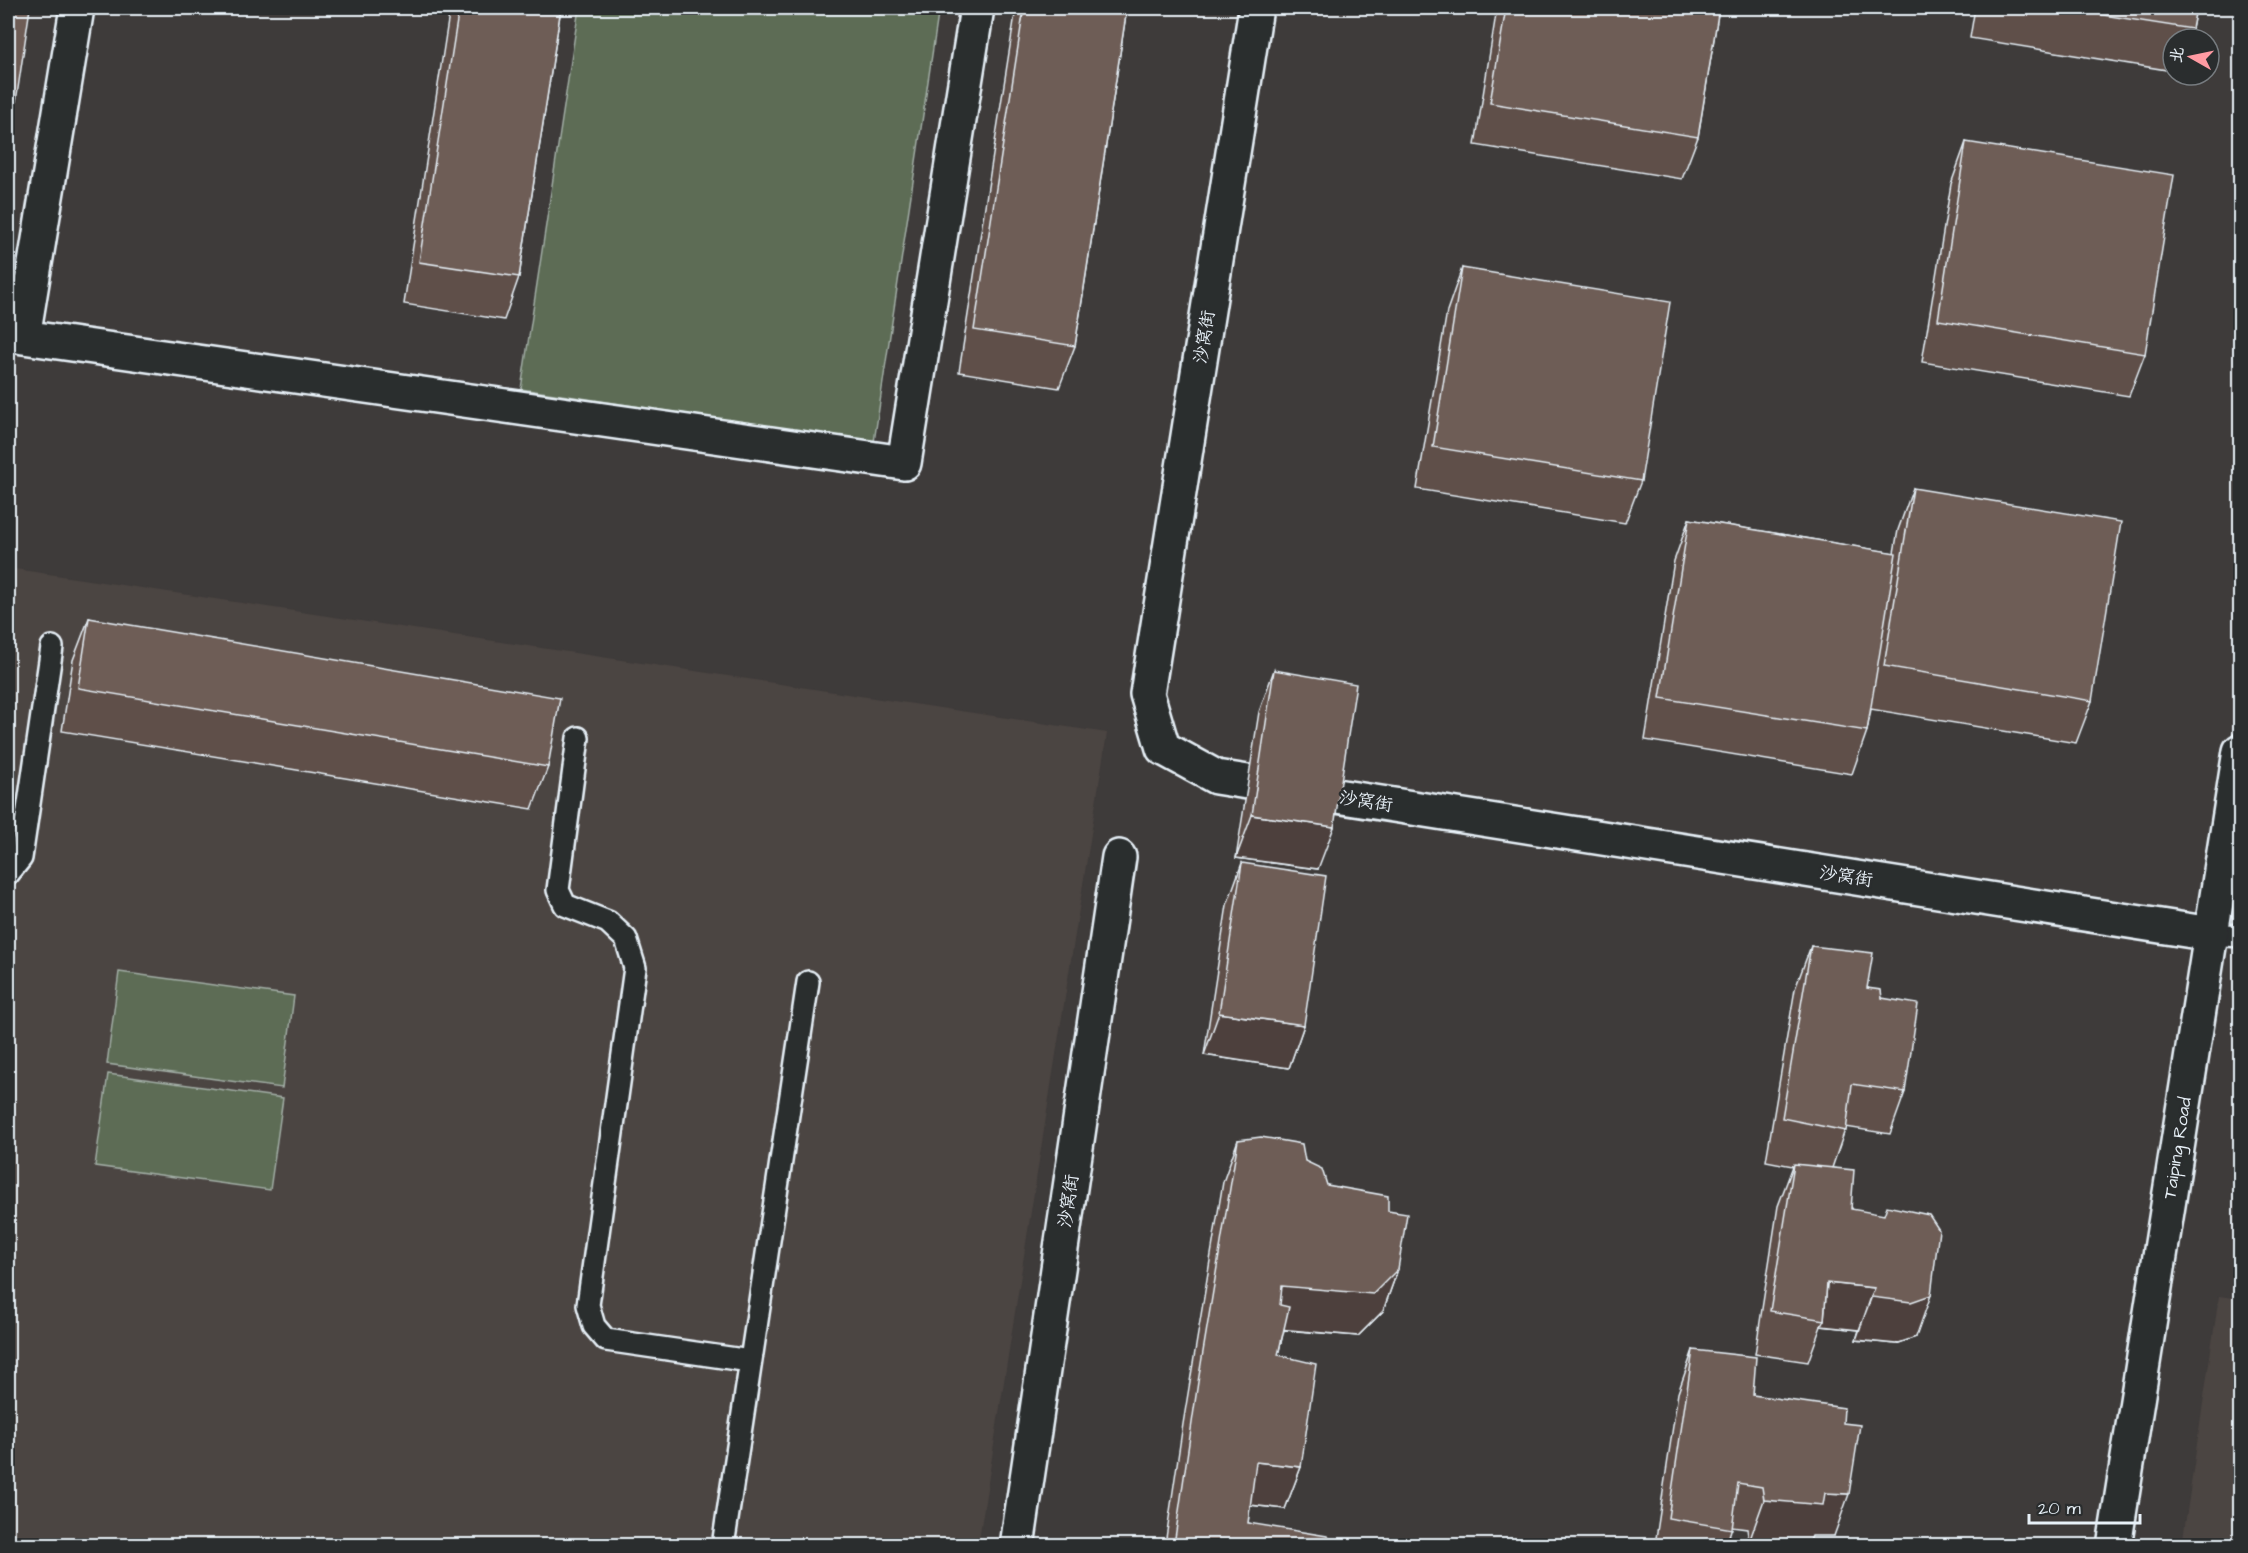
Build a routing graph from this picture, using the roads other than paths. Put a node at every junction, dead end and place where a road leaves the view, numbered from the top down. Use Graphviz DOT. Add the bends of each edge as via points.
graph roads {
  1 [pos="77,8"];
  2 [pos="977,8"];
  3 [pos="1256,8"];
  4 [pos="52,647"];
  5 [pos="578,738"];
  6 [pos="2241,751"];
  7 [pos="1119,857"];
  8 [pos="8,874"];
  9 [pos="2226,935"];
  10 [pos="808,982"];
  11 [pos="750,1361"];
  12 [pos="723,1545"];
  13 [pos="1017,1545"];
  14 [pos="2114,1545"];
  1 -- 2 [label="street" via="23,337 904,463"];
  3 -- 9 [label="street, 沙窝街" via="1148,694 1163,748 1216,777"];
  4 -- 8 [label="lane" via="21,858"];
  5 -- 11 [label="lane" via="558,890 565,905 608,922 626,939 635,968 588,1305 594,1326 606,1340"];
  6 -- 9 [label="street, Taiping Road"];
  7 -- 13 [label="street, 沙窝街"];
  9 -- 14 [label="street, Taiping Road"];
  10 -- 11 [label="lane"];
  11 -- 12 [label="lane"];
}
